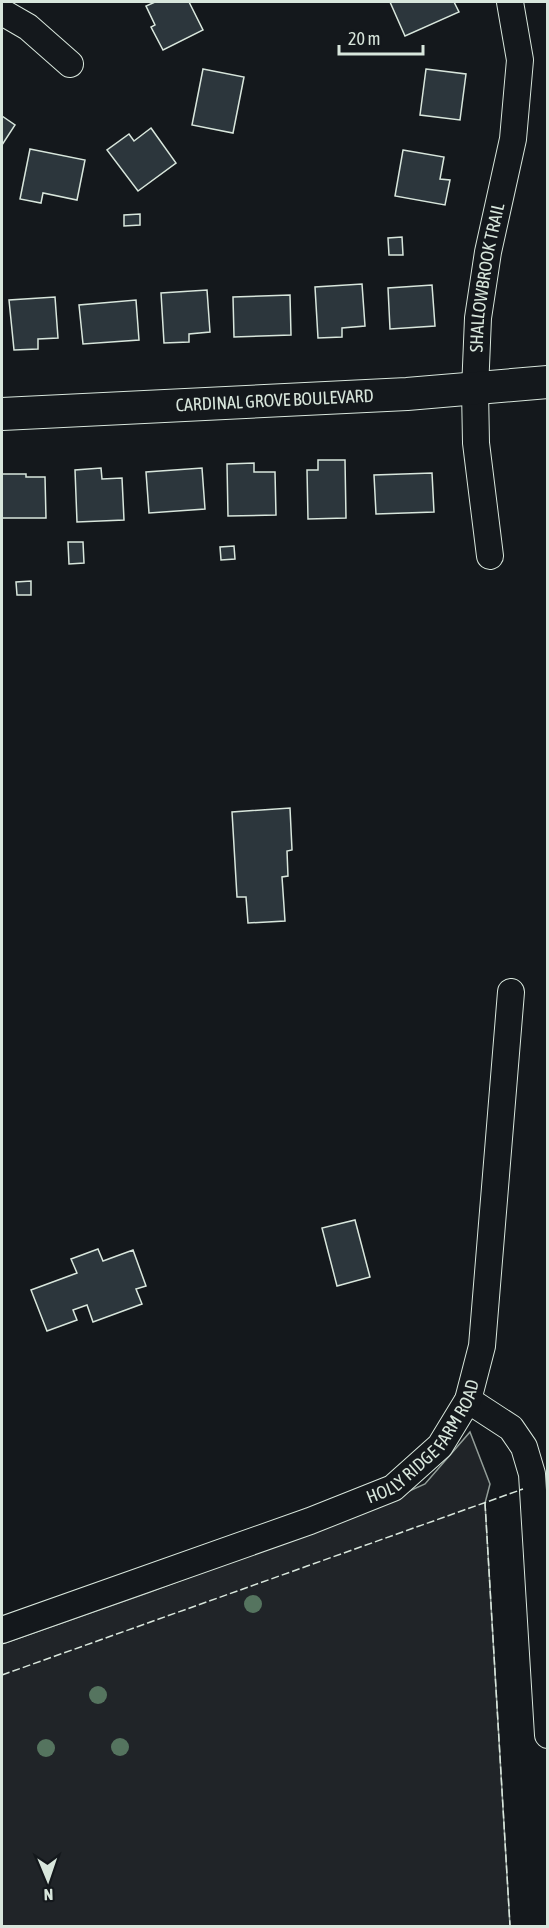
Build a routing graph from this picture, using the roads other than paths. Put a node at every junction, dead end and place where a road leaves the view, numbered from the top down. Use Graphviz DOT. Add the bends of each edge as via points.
graph roads {
  1 [pos="510,2"];
  2 [pos="2,12"];
  3 [pos="70,64"];
  4 [pos="548,382"];
  5 [pos="475,390"];
  6 [pos="2,414"];
  7 [pos="490,556"];
  8 [pos="511,992"];
  9 [pos="468,1400"];
  10 [pos="2,1630"];
  11 [pos="548,1735"];
  1 -- 5 [label="street, SHALLOWBROOK TRAIL" via="520,60 513,139 478,318"];
  2 -- 3 [label="street" via="28,27"];
  4 -- 5 [label="street, CARDINAL GROVE BOULEVARD"];
  5 -- 6 [label="street, CARDINAL GROVE BOULEVARD"];
  5 -- 7 [label="street, SHALLOWBROOK TRAIL" via="476,443"];
  8 -- 9 [label="street, HOLLY RIDGE FARM ROAD" via="482,1346"];
  9 -- 10 [label="street, HOLLY RIDGE FARM ROAD" via="440,1446 393,1488"];
  9 -- 11 [label="street" via="511,1428 524,1447 532,1474"];
}
